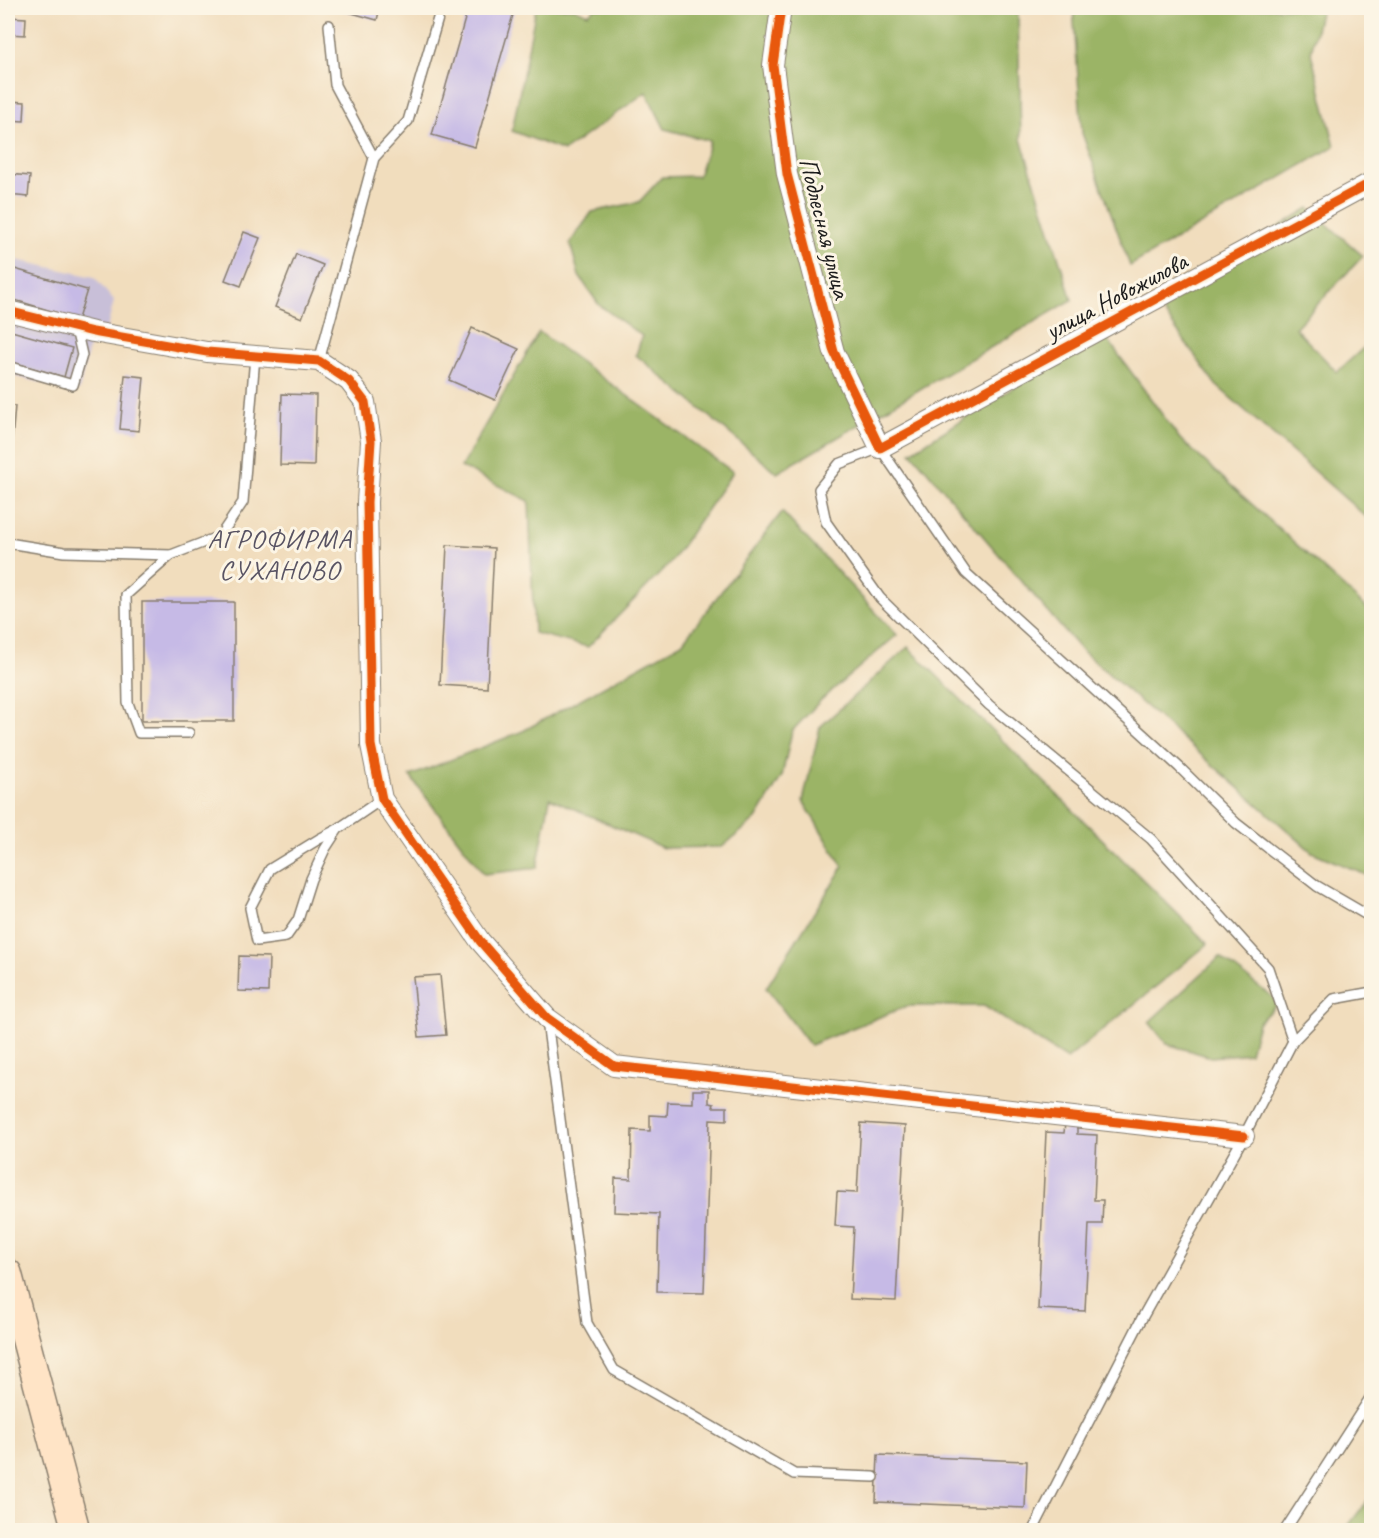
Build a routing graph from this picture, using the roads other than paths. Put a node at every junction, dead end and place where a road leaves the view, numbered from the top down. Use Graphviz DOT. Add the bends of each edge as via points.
graph roads {
  1 [pos="441,8"];
  2 [pos="781,8"];
  3 [pos="329,25"];
  4 [pos="374,158"];
  5 [pos="1371,182"];
  6 [pos="8,311"];
  7 [pos="76,328"];
  8 [pos="255,356"];
  9 [pos="319,361"];
  10 [pos="8,366"];
  11 [pos="880,448"];
  12 [pos="8,543"];
  13 [pos="171,555"];
  14 [pos="189,733"];
  15 [pos="382,799"];
  16 [pos="338,829"];
  17 [pos="1371,918"];
  18 [pos="1371,992"];
  19 [pos="547,1018"];
  20 [pos="1293,1041"];
  21 [pos="1244,1136"];
  22 [pos="8,1273"];
  23 [pos="1371,1395"];
  24 [pos="874,1477"];
  25 [pos="76,1530"];
  26 [pos="1033,1530"];
  27 [pos="1285,1530"];
  1 -- 4 [label="lane" via="408,121"];
  2 -- 11 [label="street, Подлесная улица" via="773,65 787,174 834,352"];
  3 -- 4 [label="lane" via="335,85"];
  4 -- 9 [label="lane"];
  5 -- 11 [label="street, улица Новожилова"];
  6 -- 7 [label="street"];
  7 -- 8 [label="street" via="207,352"];
  7 -- 10 [label="lane" via="82,355 73,385"];
  8 -- 9 [label="street"];
  8 -- 13 [label="lane" via="243,502 220,536"];
  9 -- 15 [label="street" via="349,381 365,402 371,441 367,502 371,745"];
  11 -- 17 [label="lane" via="966,573 1236,823 1317,886"];
  11 -- 20 [label="lane" via="839,464 819,489 826,522 880,598 989,705 1150,839 1268,968"];
  12 -- 13 [label="lane" via="64,552"];
  13 -- 14 [label="lane" via="126,596 128,703 139,733"];
  15 -- 16 [label="lane"];
  15 -- 19 [label="street" via="480,941"];
  16 -- 16 [label="lane" via="270,868 250,908 257,941 286,937 298,920 310,879"];
  18 -- 20 [label="lane" via="1334,999"];
  19 -- 21 [label="street" via="614,1066"];
  19 -- 24 [label="lane" via="587,1323 614,1370 794,1474"];
  20 -- 21 [label="lane"];
  21 -- 26 [label="lane" via="1141,1320"];
  22 -- 25 [label="street"];
  23 -- 27 [label="lane"];
}
